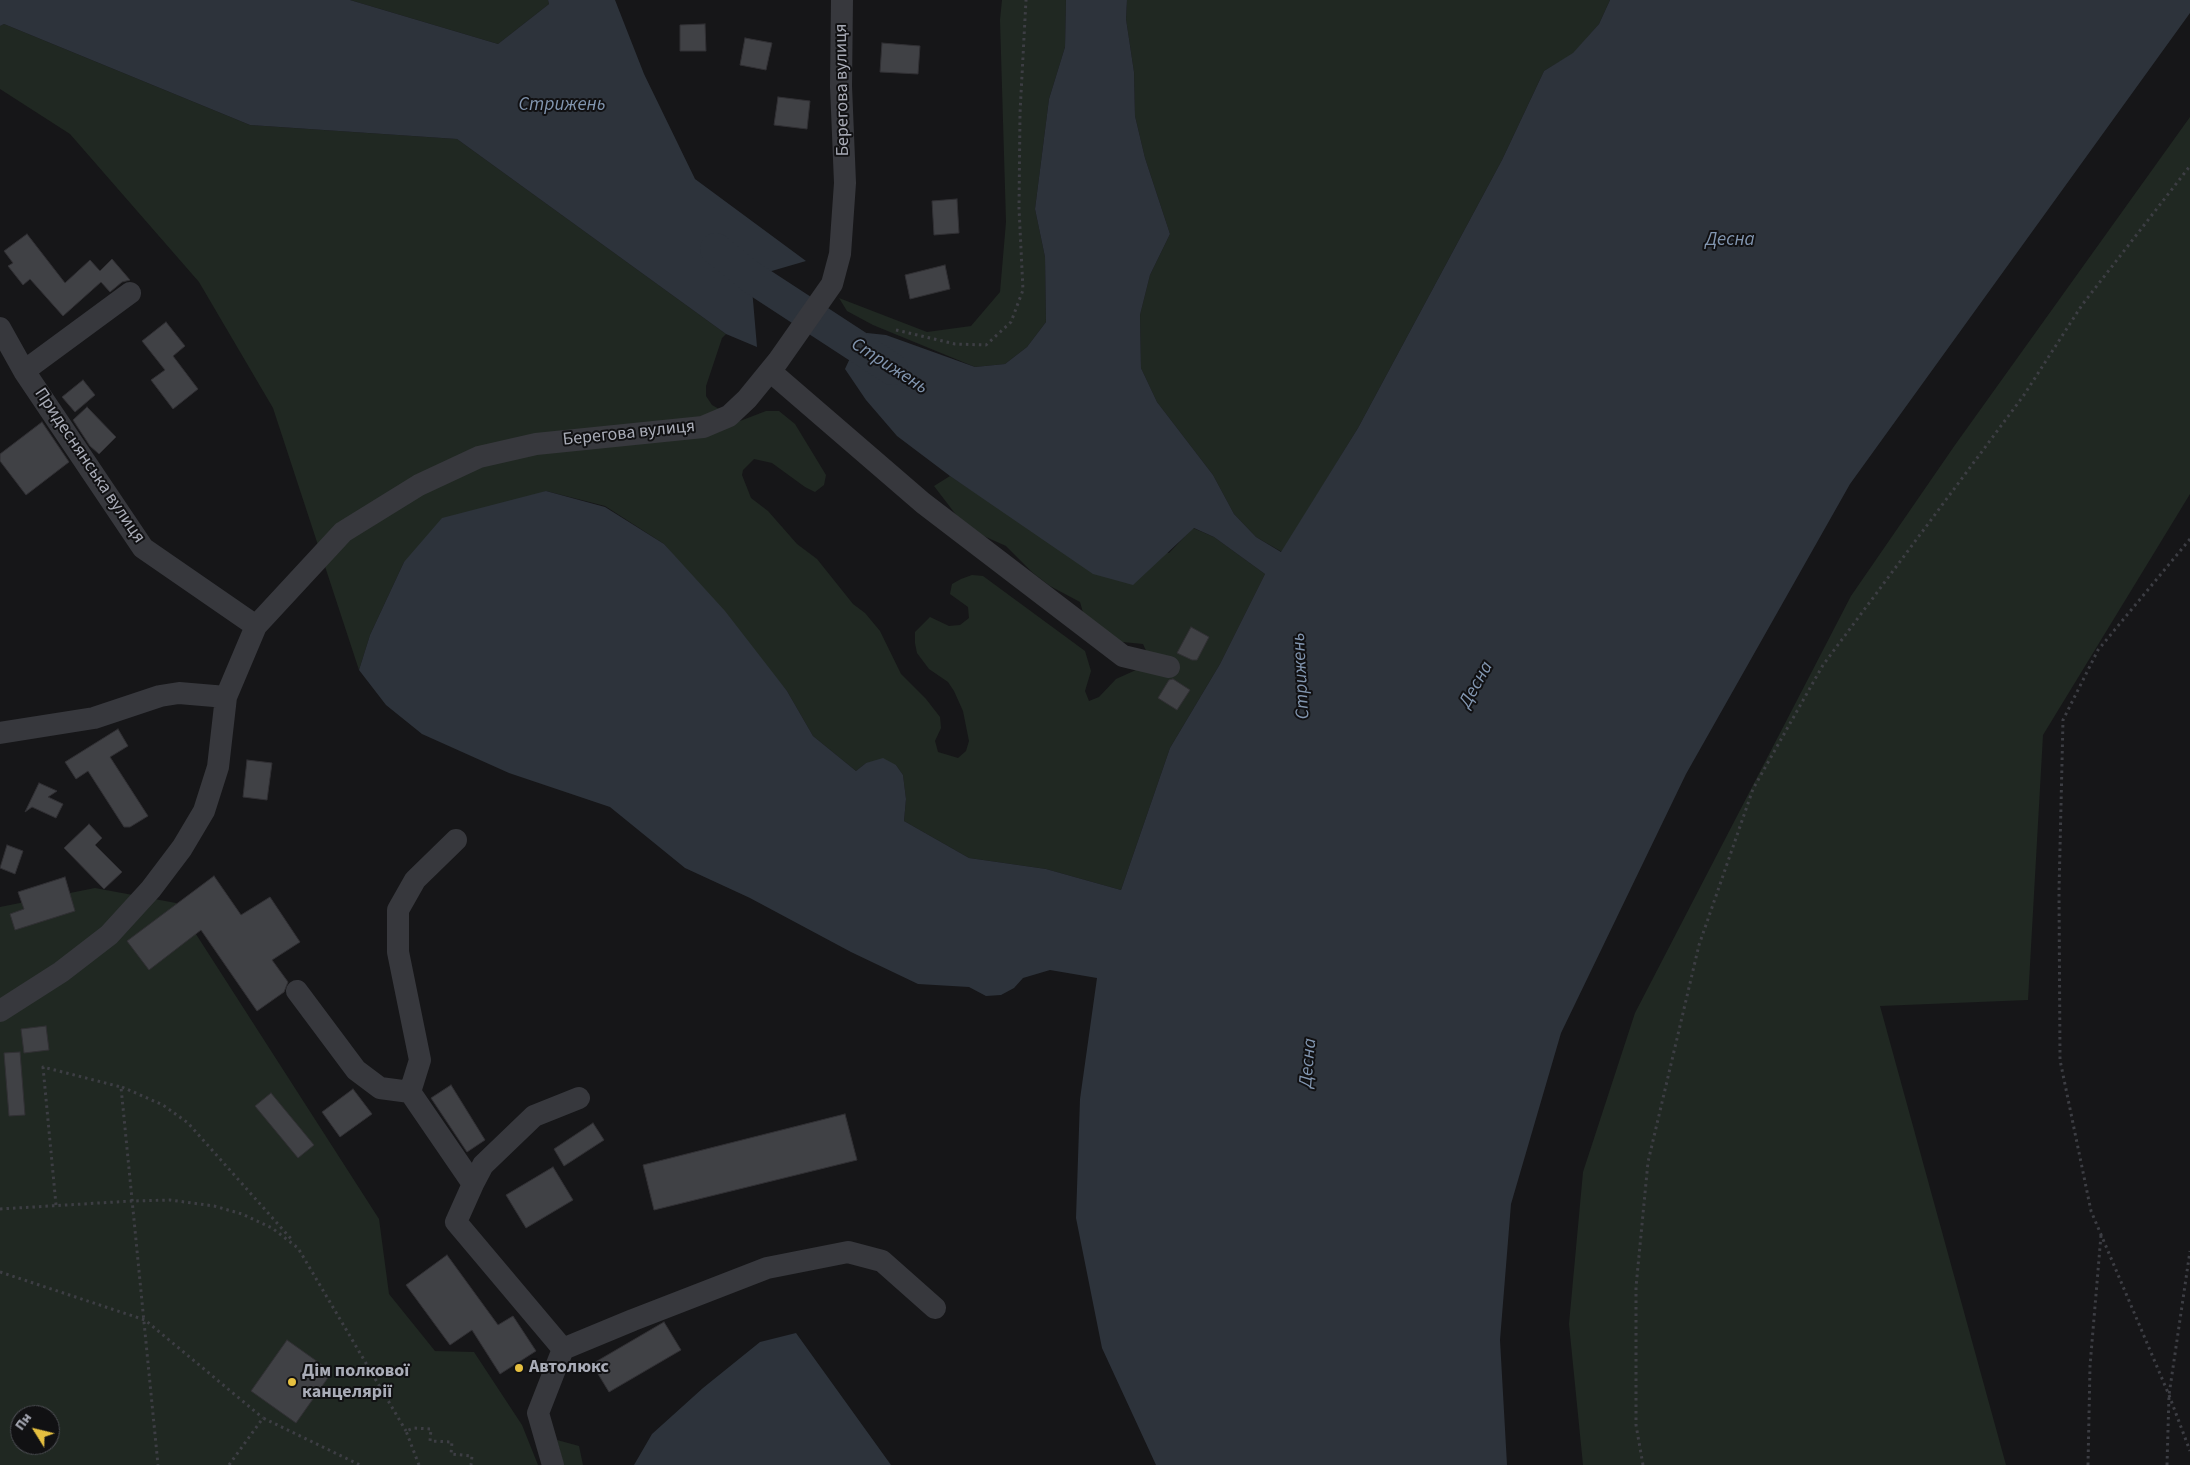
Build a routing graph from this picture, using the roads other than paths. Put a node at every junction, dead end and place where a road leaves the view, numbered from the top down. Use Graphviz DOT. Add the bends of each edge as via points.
graph roads {
  1 [pos="842,0"];
  2 [pos="130,293"];
  3 [pos="0,328"];
  4 [pos="774,366"];
  5 [pos="24,371"];
  6 [pos="256,626"];
  7 [pos="1168,668"];
  8 [pos="226,697"];
  9 [pos="0,733"];
  10 [pos="456,840"];
  11 [pos="297,991"];
  12 [pos="0,1011"];
  13 [pos="410,1092"];
  14 [pos="579,1098"];
  15 [pos="472,1184"];
  16 [pos="935,1308"];
  17 [pos="564,1349"];
  18 [pos="553,1465"];
  1 -- 4 [label="street, Берегова вулиця" via="845,183 840,254 832,284"];
  2 -- 5 [label="street, Придеснянська вулиця"];
  3 -- 5 [label="street, Придеснянська вулиця"];
  4 -- 6 [label="street, Берегова вулиця" via="729,416 703,426 536,444 479,457 419,485 343,532"];
  4 -- 7 [label="street" via="923,503 1123,656"];
  5 -- 6 [label="street, Придеснянська вулиця" via="143,548"];
  6 -- 8 [label="street, Берегова вулиця"];
  8 -- 9 [label="street" via="179,693 160,696 94,718"];
  8 -- 12 [label="street, Берегова вулиця" via="218,767 204,811 182,848 151,889 109,935 62,972"];
  10 -- 13 [label="street" via="415,880 398,910 398,952 420,1060"];
  11 -- 13 [label="street" via="356,1070 380,1088"];
  13 -- 15 [label="street"];
  14 -- 15 [label="street" via="534,1116 483,1165"];
  15 -- 17 [label="street" via="456,1222"];
  16 -- 17 [label="street" via="882,1261 848,1252 767,1268"];
  17 -- 18 [label="street" via="538,1413"];
}
